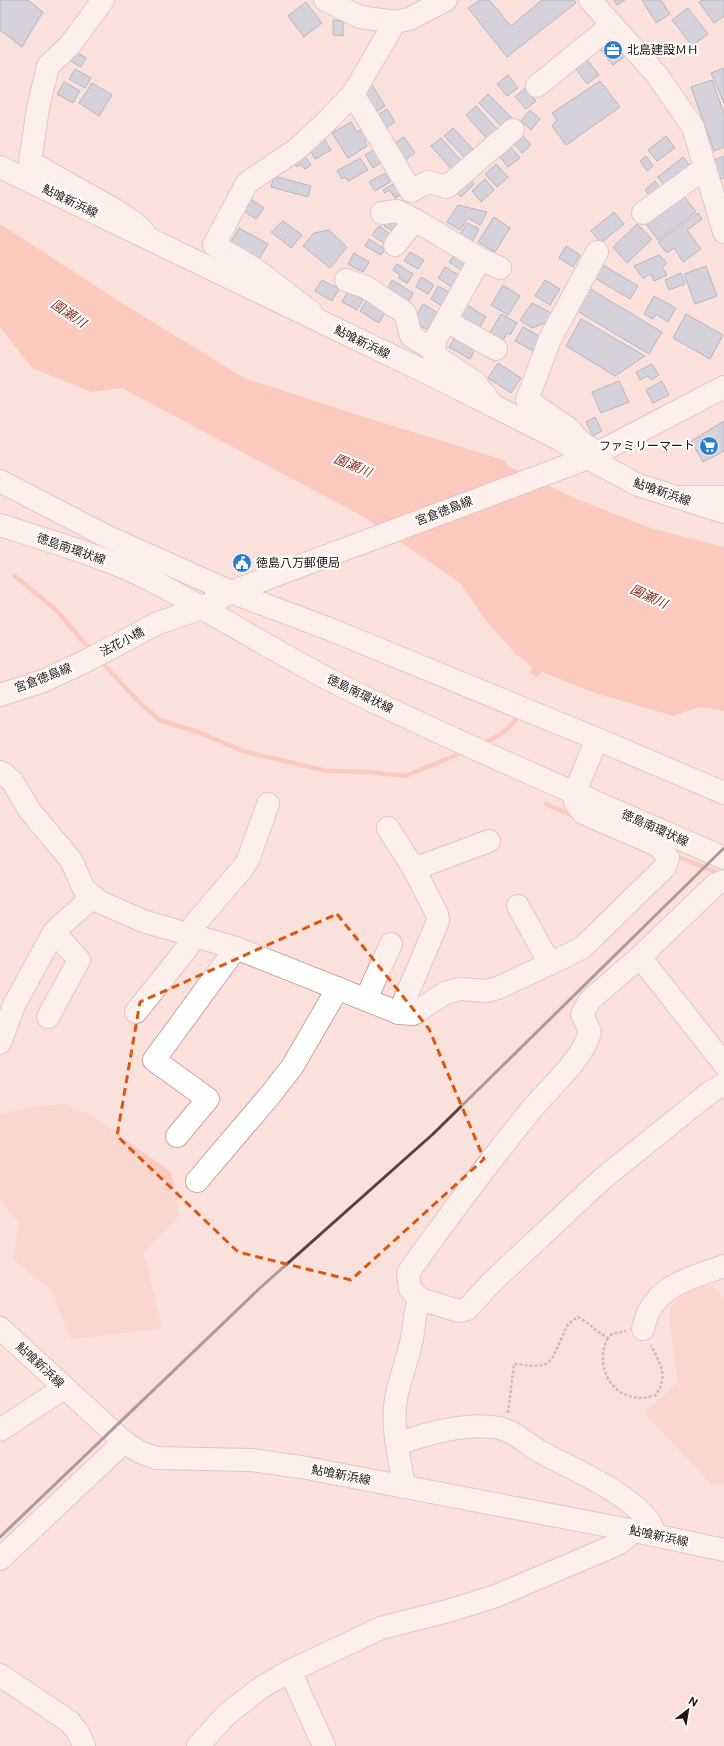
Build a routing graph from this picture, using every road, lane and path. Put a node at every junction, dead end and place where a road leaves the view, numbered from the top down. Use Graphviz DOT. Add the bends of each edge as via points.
graph roads {
  1 [pos="103,0"];
  2 [pos="325,0"];
  3 [pos="446,0"];
  4 [pos="590,0"];
  5 [pos="396,22"];
  6 [pos="612,25"];
  7 [pos="537,86"];
  8 [pos="353,94"];
  9 [pos="513,130"];
  10 [pos="0,167"];
  11 [pos="705,168"];
  12 [pos="718,188"];
  13 [pos="382,213"];
  14 [pos="643,213"];
  15 [pos="416,220"];
  16 [pos="724,232"];
  17 [pos="155,242"];
  18 [pos="395,245"];
  19 [pos="597,252"];
  20 [pos="480,259"];
  21 [pos="500,268"];
  22 [pos="346,280"];
  23 [pos="446,321"];
  24 [pos="324,324"];
  25 [pos="435,349"];
  26 [pos="496,349"];
  27 [pos="724,387"];
  28 [pos="492,406"];
  29 [pos="587,458"];
  30 [pos="0,481"];
  31 [pos="676,497"];
  32 [pos="724,497"];
  33 [pos="724,512"];
  34 [pos="0,525"];
  35 [pos="231,592"];
  36 [pos="202,608"];
  37 [pos="158,623"];
  38 [pos="86,661"];
  39 [pos="0,695"];
  40 [pos="597,738"];
  41 [pos="0,772"];
  42 [pos="575,792"];
  43 [pos="724,793"];
  44 [pos="268,804"];
  45 [pos="388,828"];
  46 [pos="489,841"];
  47 [pos="724,858"];
  48 [pos="414,869"];
  49 [pos="724,880"];
  50 [pos="93,897"];
  51 [pos="518,906"];
  52 [pos="54,932"];
  53 [pos="191,935"];
  54 [pos="391,944"];
  55 [pos="236,948"];
  56 [pos="640,957"];
  57 [pos="550,964"];
  58 [pos="338,988"];
  59 [pos="366,999"];
  60 [pos="136,1012"];
  61 [pos="399,1013"];
  62 [pos="48,1017"];
  63 [pos="0,1043"];
  64 [pos="724,1064"];
  65 [pos="724,1084"];
  66 [pos="177,1136"];
  67 [pos="197,1181"];
  68 [pos="724,1266"];
  69 [pos="420,1299"];
  70 [pos="0,1328"];
  71 [pos="643,1329"];
  72 [pos="608,1338"];
  73 [pos="64,1388"];
  74 [pos="0,1430"];
  75 [pos="506,1430"];
  76 [pos="124,1442"];
  77 [pos="398,1444"];
  78 [pos="404,1487"];
  79 [pos="630,1530"];
  80 [pos="654,1535"];
  81 [pos="724,1550"];
  82 [pos="0,1559"];
  83 [pos="290,1671"];
  84 [pos="0,1675"];
  85 [pos="84,1746"];
  86 [pos="198,1746"];
  87 [pos="324,1746"];
  1 -- 17 [label="main road" via="70,45 48,66 38,108 30,162 115,210"];
  2 -- 5 [label="main road" via="360,17"];
  3 -- 5 [label="main road" via="409,19"];
  4 -- 6 [label="main road"];
  5 -- 8 [label="main road"];
  6 -- 7 [label="main road"];
  6 -- 11 [label="main road" via="657,76 693,127"];
  8 -- 9 [label="main road" via="411,191 428,182 446,187"];
  8 -- 24 [label="main road" via="326,123 296,149 247,183 214,245 255,269"];
  10 -- 17 [label="main road, 鮎喰新浜線"];
  11 -- 12 [label="main road"];
  11 -- 14 [label="main road"];
  12 -- 16 [label="main road"];
  13 -- 15 [label="main road" via="397,211"];
  15 -- 18 [label="main road"];
  15 -- 20 [label="main road"];
  17 -- 24 [label="main road, 鮎喰新浜線"];
  19 -- 29 [label="main road" via="550,340 527,400 568,428 582,443"];
  20 -- 21 [label="main road"];
  20 -- 23 [label="main road"];
  22 -- 25 [label="main road" via="366,287 405,313 411,336"];
  23 -- 25 [label="main road" via="435,340"];
  23 -- 26 [label="main road"];
  24 -- 28 [label="main road, 鮎喰新浜線"];
  25 -- 28 [label="main road" via="434,355 476,383"];
  27 -- 29 [label="main road, 宮倉徳島線"];
  28 -- 29 [label="main road, 鮎喰新浜線" via="561,440"];
  29 -- 31 [label="main road, 鮎喰新浜線" via="638,485"];
  29 -- 35 [label="main road, 宮倉徳島線"];
  30 -- 35 [label="main road, 徳島南環状線" via="108,537"];
  31 -- 32 [label="main road"];
  31 -- 33 [label="main road, 鮎喰新浜線"];
  34 -- 36 [label="main road, 徳島南環状線" via="100,558"];
  35 -- 36 [label="main road, 宮倉徳島線"];
  35 -- 40 [label="main road, 徳島南環状線" via="332,630"];
  36 -- 37 [label="main road, 宮倉徳島線"];
  36 -- 42 [label="main road, 徳島南環状線" via="324,677 521,770"];
  37 -- 38 [label="main road, 法花小橋"];
  38 -- 39 [label="main road, 宮倉徳島線" via="43,681"];
  40 -- 42 [label="main road"];
  40 -- 43 [label="main road, 徳島南環状線"];
  41 -- 50 [label="main road" via="12,781 30,812 72,860 84,889"];
  42 -- 47 [label="main road, 徳島南環状線"];
  42 -- 57 [label="main road" via="575,802 583,813 659,846 668,858 665,867 583,947"];
  44 -- 53 [label="main road" via="248,860 194,925"];
  45 -- 48 [label="main road"];
  46 -- 48 [label="main road"];
  48 -- 61 [label="main road" via="437,914 438,921"];
  49 -- 56 [label="main road" via="716,884"];
  50 -- 52 [label="main road"];
  50 -- 53 [label="main road" via="143,921"];
  51 -- 57 [label="main road"];
  52 -- 62 [label="main road" via="79,960"];
  52 -- 63 [label="main road" via="14,1005"];
  53 -- 55 [label="main road"];
  53 -- 60 [label="main road" via="188,947"];
  54 -- 59 [label="main road"];
  55 -- 58 [label="main road"];
  55 -- 66 [label="main road" via="154,1060 208,1099"];
  56 -- 64 [label="main road"];
  56 -- 69 [label="main road" via="590,1000 582,1014 590,1032 582,1050 469,1188 408,1273 410,1289"];
  57 -- 61 [label="main road" via="498,988 486,991 460,989 445,993 413,1014"];
  58 -- 59 [label="main road"];
  58 -- 67 [label="main road" via="292,1067"];
  59 -- 61 [label="main road"];
  65 -- 69 [label="main road" via="709,1093 602,1180 492,1282 467,1309 459,1310"];
  68 -- 71 [label="main road" via="679,1282 659,1296 648,1312"];
  69 -- 77 [label="main road" via="416,1307 411,1346 396,1400 394,1416"];
  70 -- 73 [label="main road, 鮎喰新浜線"];
  71 -- 72 [label="path" via="612,1334"];
  71 -- 72 [label="path" via="663,1370 663,1385 656,1395 642,1398 628,1396 613,1386 606,1375 603,1361"];
  72 -- 75 [label="path" via="578,1317 568,1324 552,1359 544,1365 514,1364"];
  73 -- 74 [label="main road"];
  73 -- 76 [label="main road, 鮎喰新浜線"];
  75 -- 77 [label="main road" via="472,1427 424,1435"];
  75 -- 80 [label="main road" via="632,1504 650,1522"];
  76 -- 78 [label="main road, 鮎喰新浜線" via="156,1458 251,1460"];
  76 -- 82 [label="main road"];
  77 -- 78 [label="main road"];
  78 -- 79 [label="main road, 鮎喰新浜線"];
  79 -- 80 [label="main road, 鮎喰新浜線"];
  79 -- 83 [label="main road" via="628,1536 618,1544 496,1596 381,1628"];
  80 -- 81 [label="main road, 鮎喰新浜線"];
  83 -- 86 [label="main road" via="262,1687 227,1714"];
  83 -- 87 [label="main road"];
  84 -- 85 [label="main road" via="70,1722"];
}
